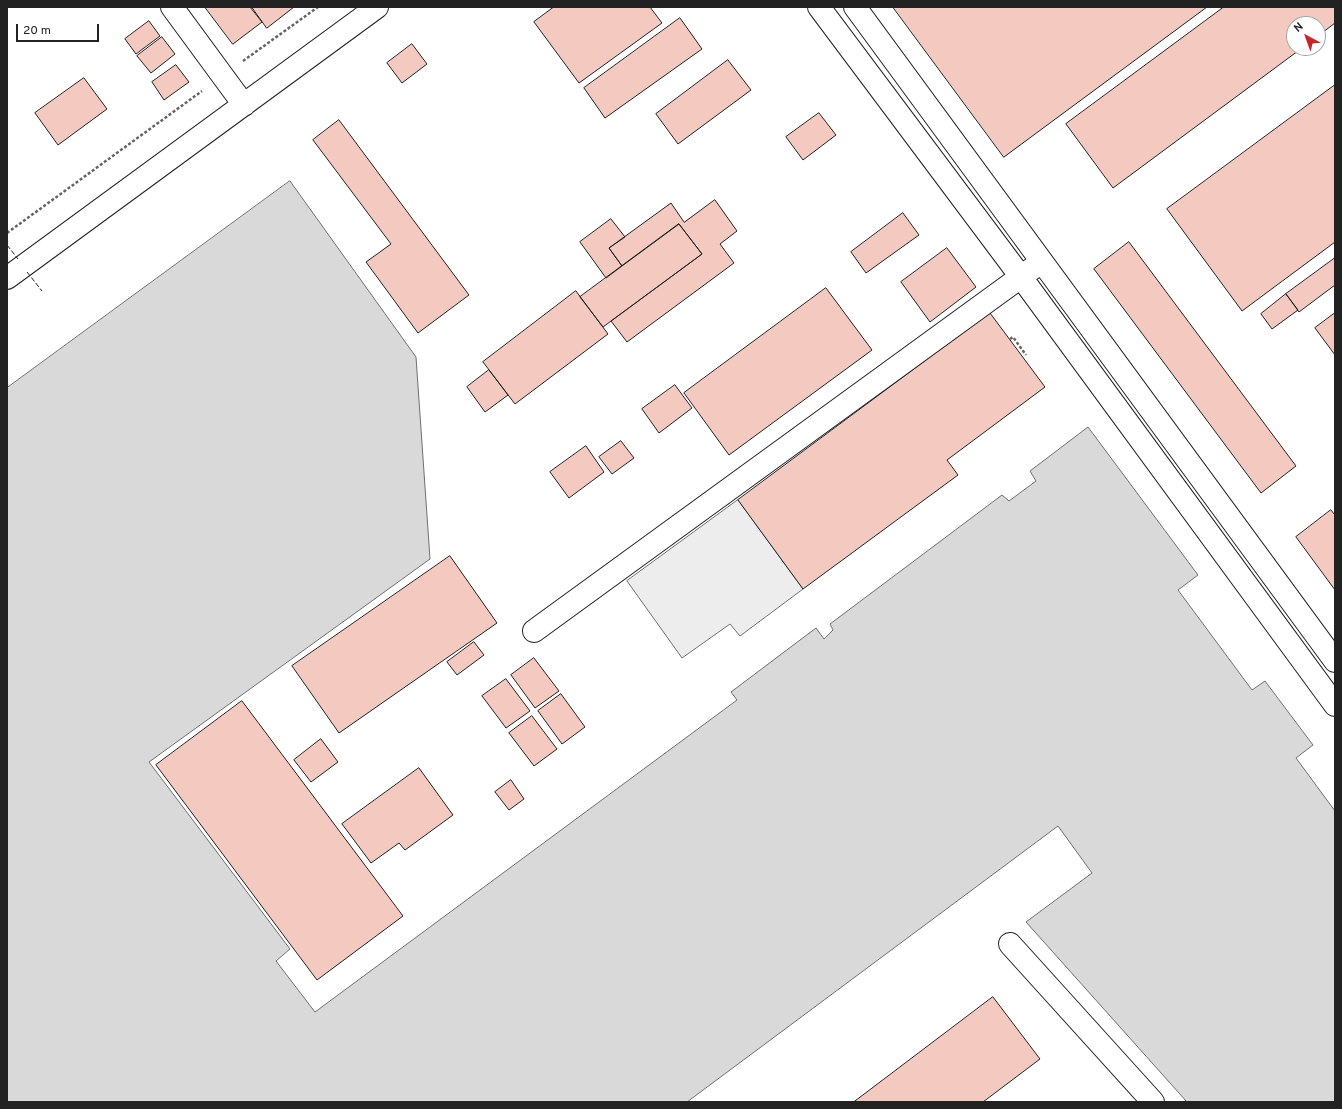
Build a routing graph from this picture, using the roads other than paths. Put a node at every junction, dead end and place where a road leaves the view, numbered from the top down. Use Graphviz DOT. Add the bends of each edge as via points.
graph roads {
  1 [pos="172,7"];
  2 [pos="377,7"];
  3 [pos="819,7"];
  4 [pos="855,7"];
  5 [pos="244,105"];
  6 [pos="1042,262"];
  7 [pos="1021,277"];
  8 [pos="7,278"];
  9 [pos="534,631"];
  10 [pos="1335,660"];
  11 [pos="1335,705"];
  12 [pos="1010,944"];
  13 [pos="1153,1102"];
  1 -- 5 [label="street"];
  2 -- 5 [label="street"];
  3 -- 7 [label="street"];
  4 -- 6 [label="street"];
  5 -- 8 [label="street"];
  6 -- 7 [label="street"];
  6 -- 10 [label="street"];
  7 -- 9 [label="street"];
  7 -- 11 [label="street"];
  12 -- 13 [label="street"];
}
